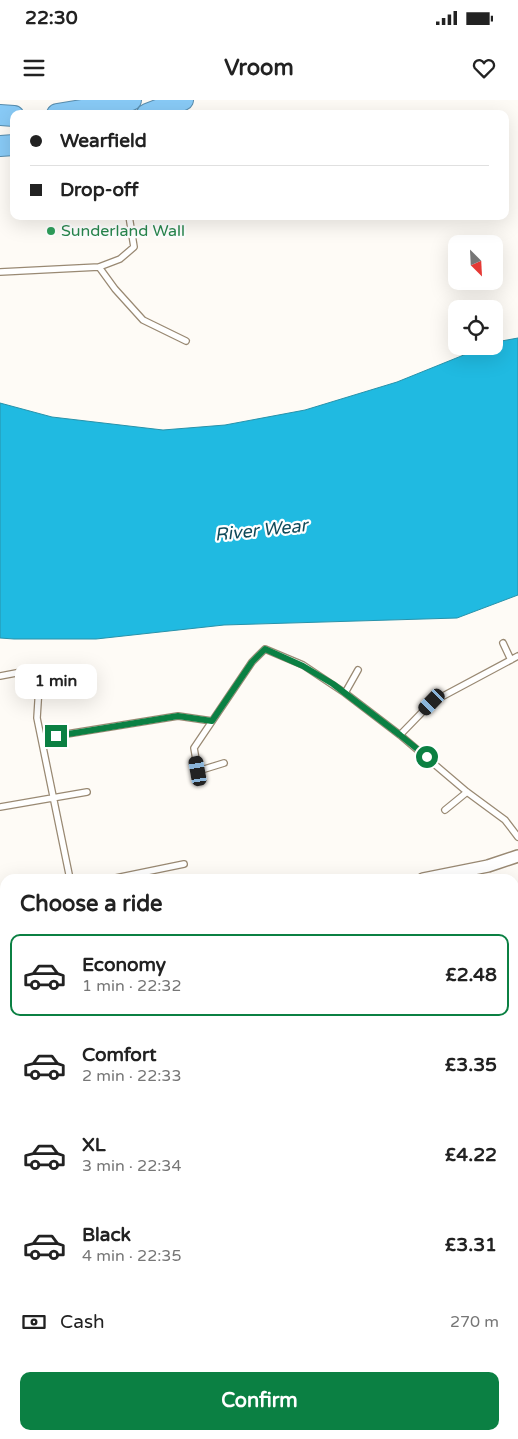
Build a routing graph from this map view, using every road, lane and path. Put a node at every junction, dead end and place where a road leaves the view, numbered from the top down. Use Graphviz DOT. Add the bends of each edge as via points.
graph roads {
  1 [pos="131,100"];
  2 [pos="183,100"];
  3 [pos="80,110"];
  4 [pos="157,110"];
  5 [pos="130,220"];
  6 [pos="99,267"];
  7 [pos="0,272"];
  8 [pos="186,340"];
  9 [pos="503,643"];
  10 [pos="518,656"];
  11 [pos="511,660"];
  12 [pos="358,670"];
  13 [pos="0,676"];
  14 [pos="345,693"];
  15 [pos="212,721"];
  16 [pos="400,735"];
  17 [pos="42,738"];
  18 [pos="224,763"];
  19 [pos="88,792"];
  20 [pos="468,792"];
  21 [pos="54,798"];
  22 [pos="0,807"];
  23 [pos="445,810"];
  24 [pos="518,837"];
  25 [pos="518,856"];
  26 [pos="184,864"];
  27 [pos="69,874"];
  28 [pos="135,874"];
  29 [pos="448,874"];
  1 -- 3 [label="highway"];
  2 -- 4 [label="highway"];
  5 -- 6 [label="lane" via="134,247 120,259"];
  6 -- 7 [label="lane"];
  6 -- 8 [label="lane" via="143,320"];
  9 -- 11 [label="lane"];
  10 -- 11 [label="lane"];
  11 -- 16 [label="lane" via="432,702"];
  12 -- 14 [label="lane"];
  13 -- 17 [label="lane" via="32,670 38,675 37,718"];
  14 -- 15 [label="lane" via="303,666 265,649 252,662"];
  14 -- 16 [label="lane"];
  15 -- 17 [label="lane" via="178,716"];
  15 -- 18 [label="lane" via="194,748 198,771"];
  16 -- 20 [label="lane"];
  17 -- 21 [label="lane"];
  19 -- 21 [label="lane"];
  20 -- 23 [label="lane"];
  20 -- 24 [label="lane" via="504,820"];
  21 -- 22 [label="lane"];
  21 -- 27 [label="lane"];
  25 -- 29 [label="street"];
  26 -- 28 [label="lane"];
}
